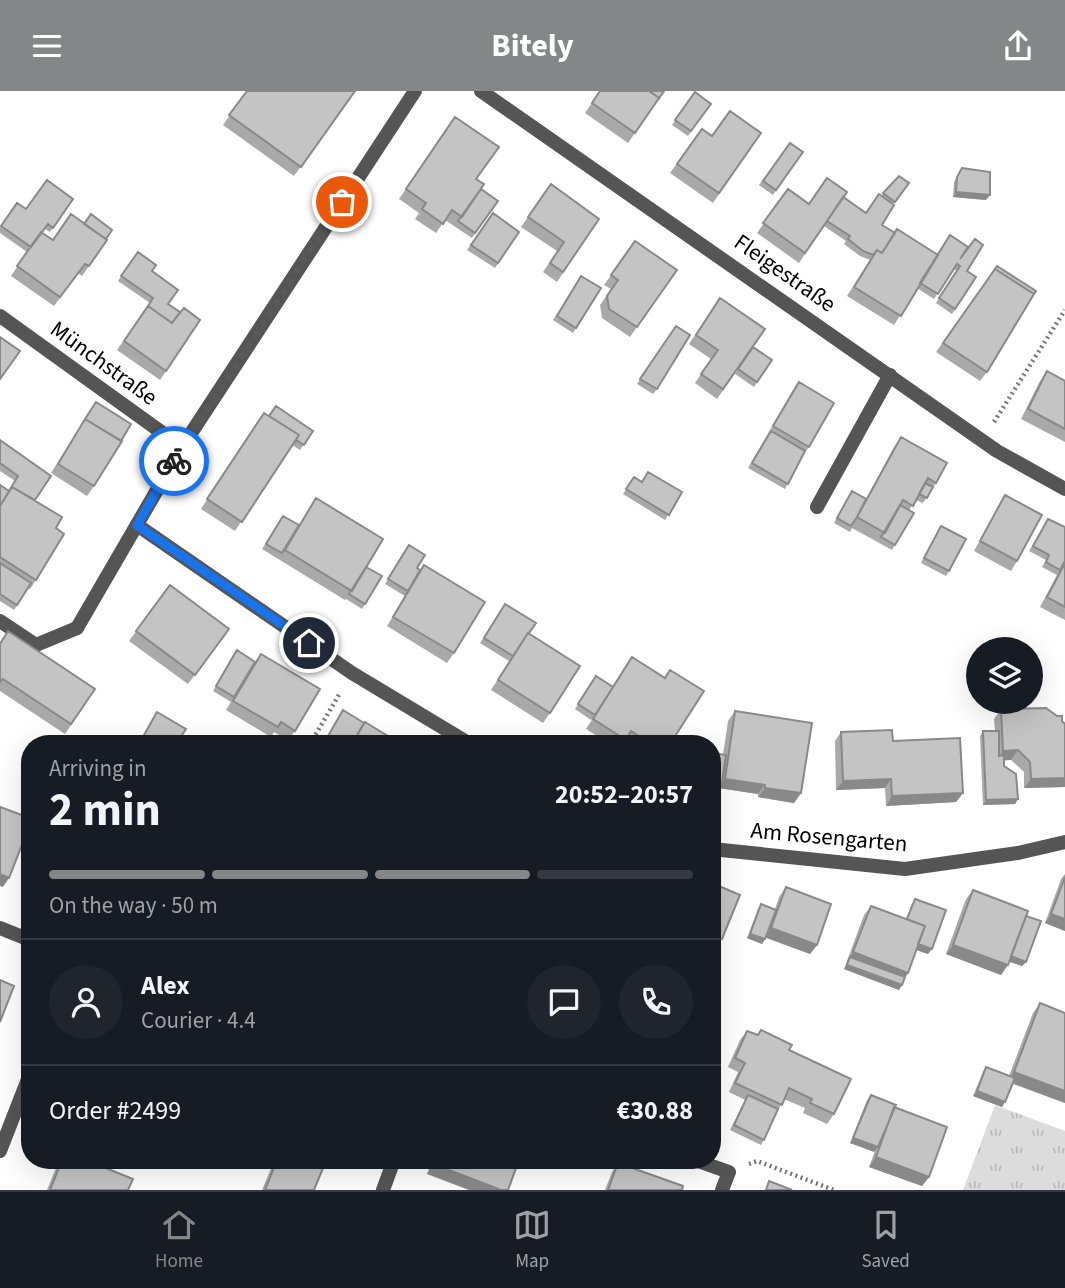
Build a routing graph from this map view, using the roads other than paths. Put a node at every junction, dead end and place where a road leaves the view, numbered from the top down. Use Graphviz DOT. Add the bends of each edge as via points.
graph roads {
  1 [pos="415,91"];
  2 [pos="481,91"];
  3 [pos="0,316"];
  4 [pos="890,375"];
  5 [pos="181,447"];
  6 [pos="1065,489"];
  7 [pos="817,507"];
  8 [pos="137,525"];
  9 [pos="0,621"];
  10 [pos="455,735"];
  11 [pos="1065,842"];
  12 [pos="721,850"];
  13 [pos="0,928"];
  14 [pos="21,936"];
  15 [pos="21,1097"];
  16 [pos="0,1151"];
  17 [pos="391,1169"];
  18 [pos="720,1169"];
  19 [pos="383,1190"];
  20 [pos="722,1190"];
  1 -- 5 [label="street"];
  2 -- 4 [label="street, Fleigestraße"];
  3 -- 5 [label="street, Münchstraße"];
  4 -- 6 [label="street, Fleigestraße" via="982,440"];
  4 -- 7 [label="street"];
  5 -- 8 [label="street"];
  8 -- 9 [label="street" via="77,628 36,645"];
  8 -- 10 [label="street" via="352,673"];
  11 -- 12 [label="street, Am Rosengarten" via="905,870"];
  13 -- 14 [label="street"];
  15 -- 16 [label="street"];
  17 -- 19 [label="street"];
  18 -- 20 [label="street" via="729,1172"];
}
